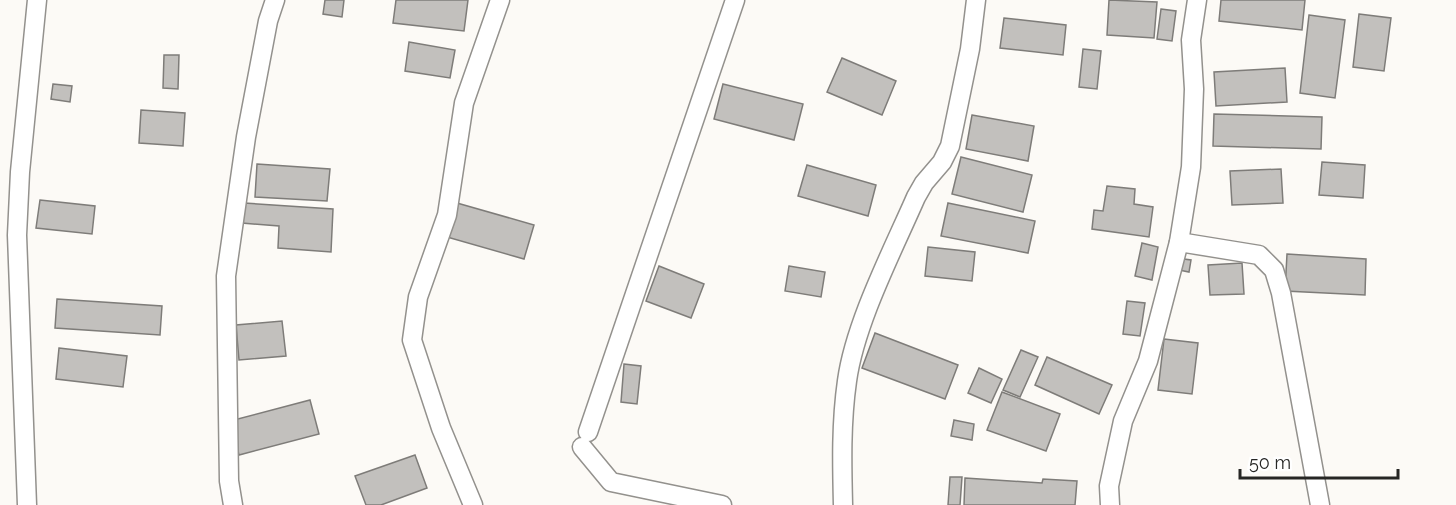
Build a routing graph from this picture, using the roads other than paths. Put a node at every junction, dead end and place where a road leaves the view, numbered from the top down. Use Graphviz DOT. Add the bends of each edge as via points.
graph roads {
  1 [pos="37,0"];
  2 [pos="275,0"];
  3 [pos="500,0"];
  4 [pos="735,0"];
  5 [pos="976,0"];
  6 [pos="1197,0"];
  7 [pos="1179,242"];
  8 [pos="27,505"];
  9 [pos="233,505"];
  10 [pos="473,505"];
  11 [pos="722,505"];
  12 [pos="843,505"];
  13 [pos="1110,505"];
  14 [pos="1320,505"];
  1 -- 8 [label="street" via="17,235"];
  2 -- 9 [label="street" via="246,137 226,276 229,481"];
  3 -- 10 [label="street" via="464,103 447,215 418,297 412,340 441,428"];
  4 -- 11 [label="street" via="585,440 611,482"];
  5 -- 12 [label="street" via="950,146 916,197 858,336 842,435"];
  6 -- 7 [label="street" via="1191,40 1191,167"];
  7 -- 13 [label="street" via="1148,361 1123,421 1109,486"];
  7 -- 14 [label="street" via="1259,255 1274,270"];
}
